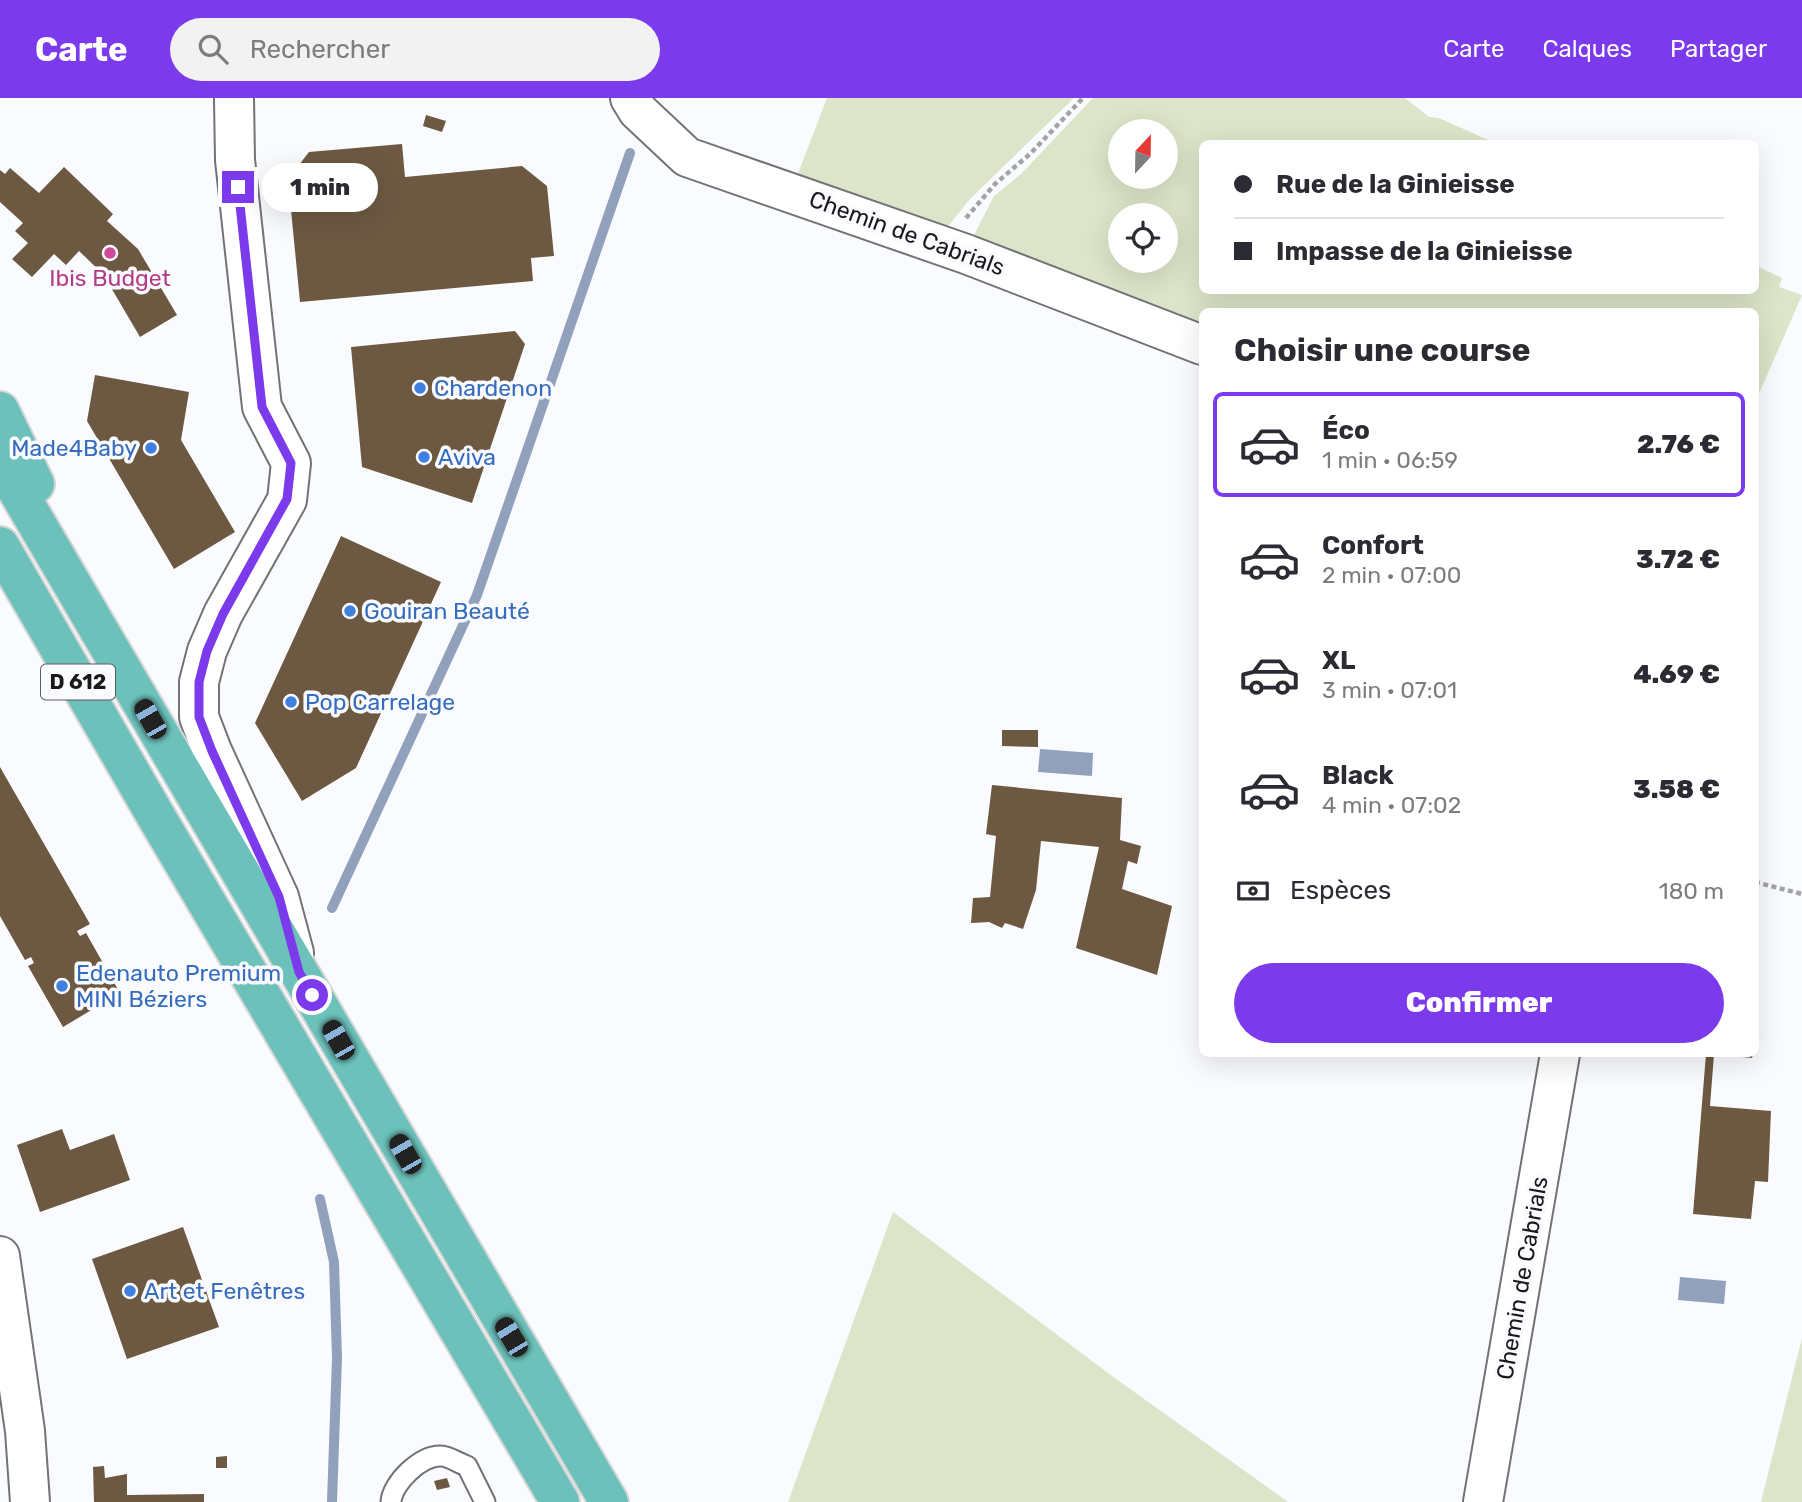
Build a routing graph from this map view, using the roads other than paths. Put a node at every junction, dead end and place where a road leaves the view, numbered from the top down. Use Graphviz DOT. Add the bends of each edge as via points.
graph roads {
  1 [pos="234,98"];
  2 [pos="630,98"];
  3 [pos="1199,344"];
  4 [pos="0,411"];
  5 [pos="0,461"];
  6 [pos="0,546"];
  7 [pos="0,587"];
  8 [pos="97,628"];
  9 [pos="157,818"];
  10 [pos="299,972"];
  11 [pos="1559,1057"];
  12 [pos="0,1256"];
  13 [pos="30,1502"];
  14 [pos="391,1502"];
  15 [pos="485,1502"];
  16 [pos="560,1502"];
  17 [pos="609,1502"];
  18 [pos="1483,1502"];
  1 -- 10 [label="street" via="236,160 262,407 291,463 287,499 207,651 199,682 199,717 279,897"];
  2 -- 3 [label="street, Chemin de Cabrials" via="687,157 944,246"];
  4 -- 8 [label="highway, D 612"];
  5 -- 8 [label="highway, D 612"];
  6 -- 9 [label="highway, D 612"];
  7 -- 9 [label="highway, D 612"];
  8 -- 10 [label="highway, D 612"];
  9 -- 16 [label="highway, D 612"];
  10 -- 17 [label="highway, D 612"];
  11 -- 18 [label="street, Chemin de Cabrials"];
  12 -- 13 [label="street" via="26,1431"];
  14 -- 15 [label="lane" via="391,1494 414,1464 441,1456 467,1466"];
}
